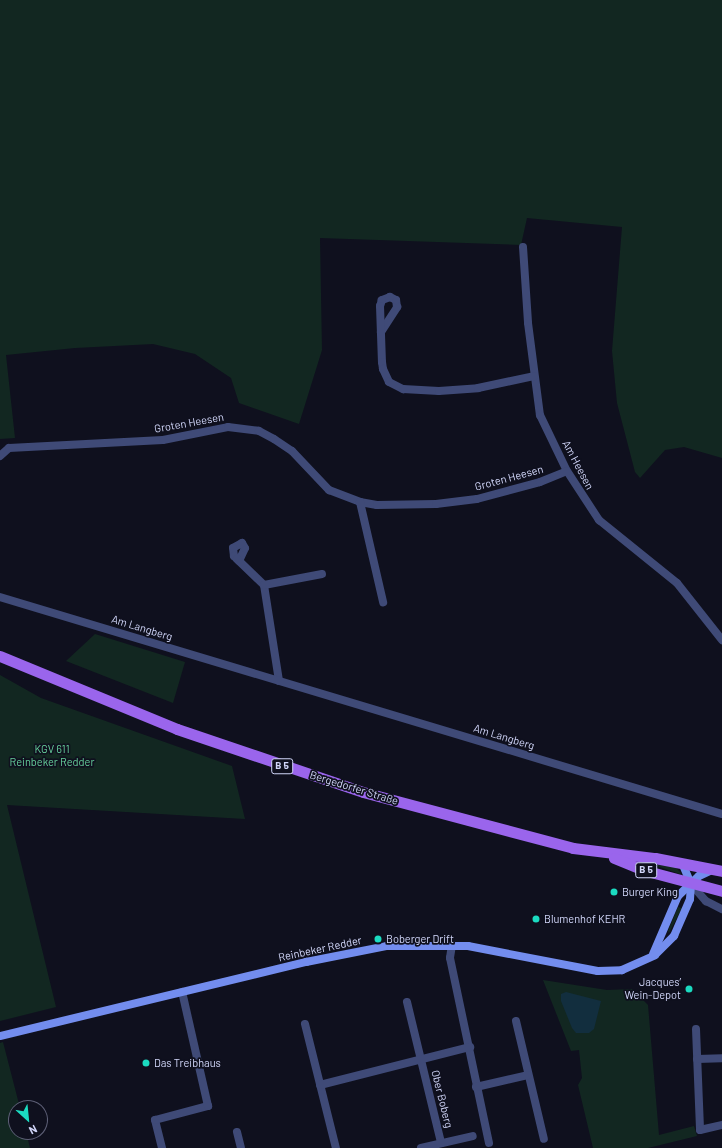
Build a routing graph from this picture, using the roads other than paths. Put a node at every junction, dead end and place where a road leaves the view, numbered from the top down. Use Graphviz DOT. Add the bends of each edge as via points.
graph roads {
  1 [pos="523,247"];
  2 [pos="381,332"];
  3 [pos="534,376"];
  4 [pos="0,456"];
  5 [pos="567,471"];
  6 [pos="360,502"];
  7 [pos="239,561"];
  8 [pos="322,574"];
  9 [pos="264,585"];
  10 [pos="0,597"];
  11 [pos="383,602"];
  12 [pos="722,640"];
  13 [pos="0,656"];
  14 [pos="279,681"];
  15 [pos="722,814"];
  16 [pos="603,853"];
  17 [pos="683,865"];
  18 [pos="717,871"];
  19 [pos="691,884"];
  20 [pos="722,891"];
  21 [pos="722,909"];
  22 [pos="452,945"];
  23 [pos="648,959"];
  24 [pos="182,992"];
  25 [pos="407,1002"];
  26 [pos="516,1021"];
  27 [pos="305,1024"];
  28 [pos="696,1029"];
  29 [pos="0,1036"];
  30 [pos="470,1047"];
  31 [pos="722,1058"];
  32 [pos="421,1059"];
  33 [pos="697,1059"];
  34 [pos="528,1075"];
  35 [pos="320,1084"];
  36 [pos="476,1087"];
  37 [pos="722,1125"];
  38 [pos="237,1132"];
  39 [pos="473,1136"];
  40 [pos="544,1139"];
  41 [pos="441,1143"];
  42 [pos="489,1143"];
  43 [pos="162,1148"];
  44 [pos="241,1148"];
  45 [pos="336,1148"];
  46 [pos="421,1148"];
  1 -- 3 [label="street, Am Heesen"];
  2 -- 3 [label="street" via="384,374 393,385 403,389 471,389"];
  3 -- 5 [label="street, Am Heesen" via="540,415"];
  4 -- 6 [label="street, Groten Heesen" via="9,448 163,440 228,426 259,431 274,439 292,451 329,490"];
  5 -- 6 [label="street, Groten Heesen" via="540,482 477,499 436,504"];
  5 -- 12 [label="street, Am Heesen" via="598,520 677,583"];
  6 -- 11 [label="street"];
  7 -- 9 [label="street"];
  8 -- 9 [label="street"];
  9 -- 14 [label="street"];
  10 -- 14 [label="street, Am Langberg"];
  13 -- 16 [label="main road, Bergedorfer Straße / B 5" via="177,729 314,777 537,839"];
  14 -- 15 [label="street, Am Langberg"];
  16 -- 17 [label="main road, Bergedorfer Straße / B 5" via="655,858"];
  16 -- 19 [label="main road, Bergedorfer Straße / B 5" via="646,871"];
  17 -- 18 [label="main road, Bergedorfer Straße / B 5"];
  17 -- 19 [label="main road"];
  18 -- 19 [label="main road"];
  19 -- 20 [label="main road, Bergedorfer Straße / B 5"];
  19 -- 21 [label="street" via="706,901"];
  19 -- 23 [label="main road" via="678,896 655,952"];
  19 -- 23 [label="main road, Reinbeker Redder" via="686,912 674,936 665,947"];
  22 -- 23 [label="main road, Reinbeker Redder" via="489,949 606,972 622,970"];
  22 -- 24 [label="main road, Reinbeker Redder" via="373,948"];
  22 -- 30 [label="street" via="450,958"];
  24 -- 29 [label="main road, Reinbeker Redder"];
  24 -- 43 [label="street" via="208,1106 155,1120"];
  25 -- 32 [label="street"];
  26 -- 34 [label="street"];
  27 -- 35 [label="street"];
  28 -- 33 [label="street"];
  30 -- 32 [label="street"];
  30 -- 36 [label="street" via="477,1076"];
  31 -- 33 [label="street"];
  32 -- 35 [label="street"];
  32 -- 41 [label="street, Ober Boberg"];
  33 -- 37 [label="street" via="700,1130"];
  34 -- 36 [label="street"];
  34 -- 40 [label="street"];
  35 -- 45 [label="street"];
  36 -- 42 [label="street"];
  38 -- 44 [label="street"];
  39 -- 41 [label="street, Ober Boberg"];
  41 -- 46 [label="street, Ober Boberg"];
}
